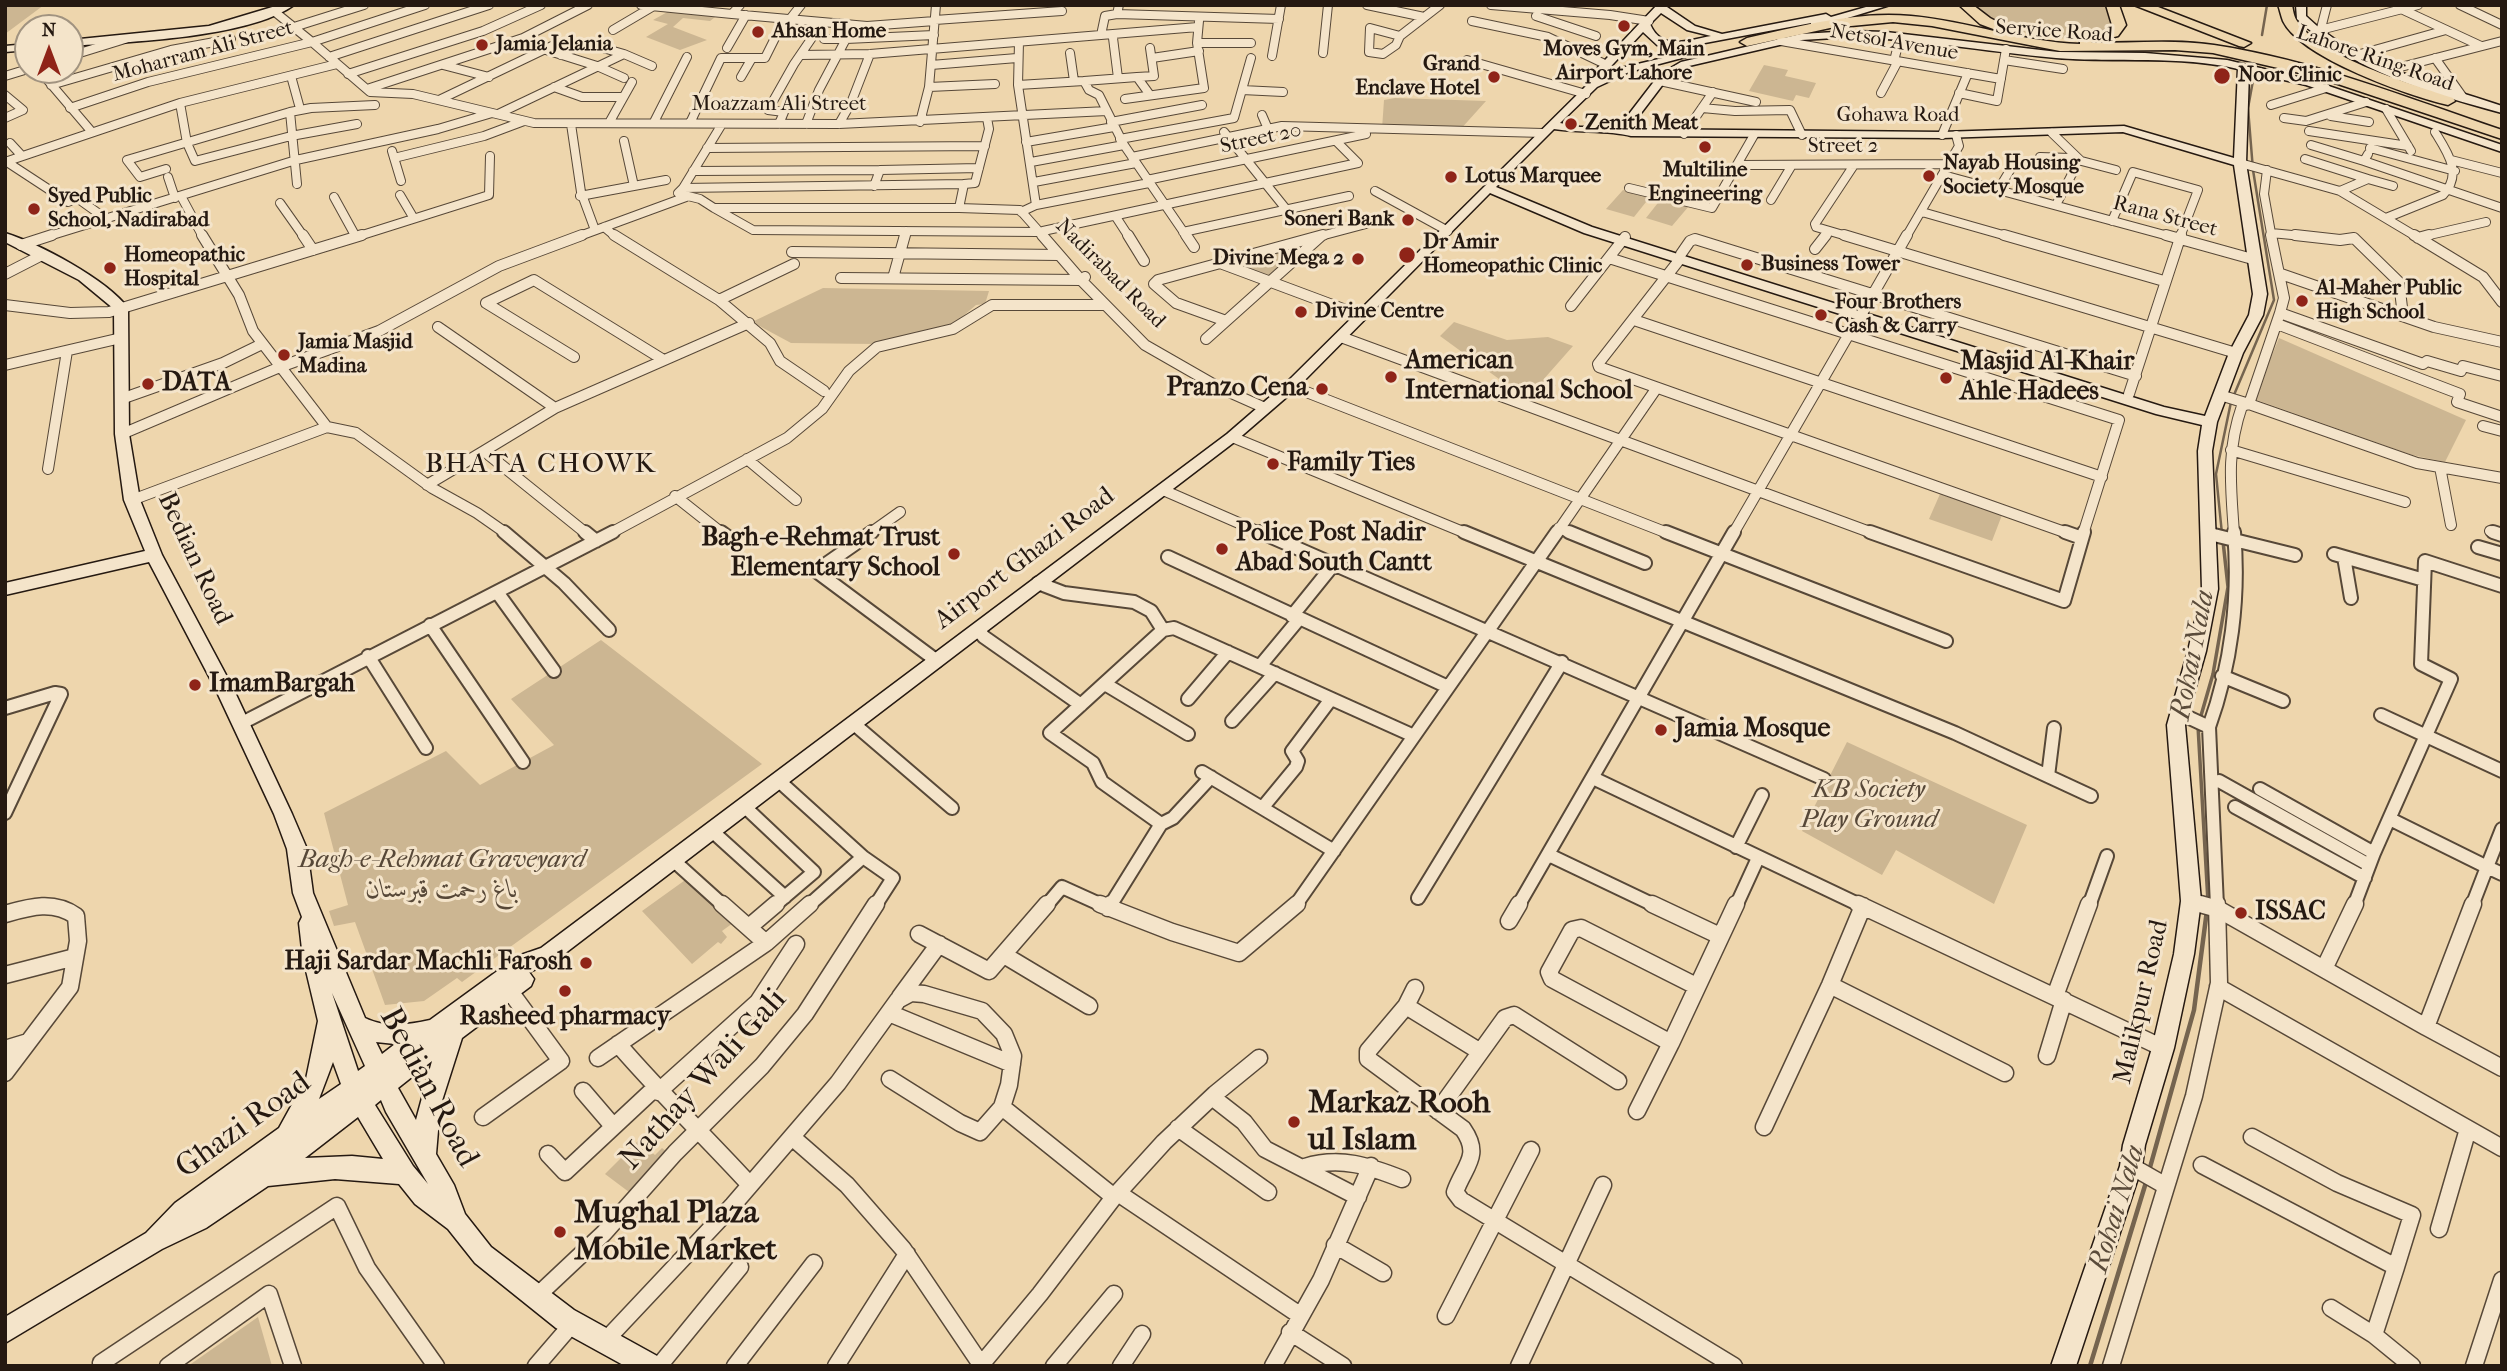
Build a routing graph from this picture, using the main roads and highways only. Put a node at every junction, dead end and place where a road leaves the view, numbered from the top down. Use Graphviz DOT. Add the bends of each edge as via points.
graph roads {
  1 [pos="289,5"];
  2 [pos="1845,5"];
  3 [pos="1870,5"];
  4 [pos="1885,5"];
  5 [pos="1965,5"];
  6 [pos="2112,5"];
  7 [pos="2140,5"];
  8 [pos="2155,5"];
  9 [pos="2285,5"];
  10 [pos="2301,5"];
  11 [pos="1662,6"];
  12 [pos="1648,22"];
  13 [pos="1787,24"];
  14 [pos="1728,35"];
  15 [pos="84,42"];
  16 [pos="1742,43"];
  17 [pos="1670,47"];
  18 [pos="1607,65"];
  19 [pos="2244,66"];
  20 [pos="1618,72"];
  21 [pos="1590,90"];
  22 [pos="2502,110"];
  23 [pos="2502,122"];
  24 [pos="1548,129"];
  25 [pos="1622,130"];
  26 [pos="2502,134"];
  27 [pos="2502,149"];
  28 [pos="2244,164"];
  29 [pos="1488,188"];
  30 [pos="5,237"];
  31 [pos="1861,314"];
  32 [pos="2183,414"];
  33 [pos="2210,422"];
  34 [pos="154,555"];
  35 [pos="5,589"];
  36 [pos="309,909"];
  37 [pos="548,955"];
  38 [pos="328,1019"];
  39 [pos="357,1025"];
  40 [pos="445,1031"];
  41 [pos="382,1077"];
  42 [pos="357,1095"];
  43 [pos="282,1139"];
  44 [pos="425,1156"];
  45 [pos="405,1174"];
  46 [pos="263,1175"];
  47 [pos="456,1221"];
  48 [pos="154,1241"];
  49 [pos="5,1331"];
  50 [pos="2071,1363"];
  51 [pos="650,1366"];
  1 -- 15 [label="main road" via="225,25"];
  2 -- 13 [label="highway"];
  3 -- 13 [label="main road"];
  4 -- 16 [label="main road"];
  5 -- 6 [label="highway" via="1985,22 2021,35 2065,41 2113,33 2119,25"];
  7 -- 26 [label="highway, Lahore Ring Road"];
  8 -- 23 [label="highway, Lahore Ring Road"];
  9 -- 23 [label="highway" via="2294,27 2340,59"];
  10 -- 22 [label="main road" via="2301,17 2353,56"];
  11 -- 12 [label="main road, Airport Ghazi Road"];
  11 -- 14 [label="main road" via="1691,28"];
  12 -- 17 [label="main road" via="1656,41"];
  12 -- 18 [label="main road, Airport Ghazi Road"];
  13 -- 14 [label="main road"];
  14 -- 17 [label="main road"];
  16 -- 17 [label="main road"];
  16 -- 20 [label="main road"];
  16 -- 26 [label="highway" via="1861,18 1887,18 2060,47 2210,49 2292,66"];
  17 -- 18 [label="main road"];
  17 -- 20 [label="main road" via="1665,55"];
  18 -- 21 [label="main road, Airport Ghazi Road" via="1593,79"];
  19 -- 25 [label="main road, Service Road" via="2194,58 2005,55 1900,37 1852,34 1781,41 1685,64 1660,80"];
  19 -- 27 [label="main road, Service Road" via="2326,88 2361,104"];
  19 -- 28 [label="main road, Malikpur Road"];
  20 -- 21 [label="main road"];
  21 -- 24 [label="main road, Airport Ghazi Road"];
  24 -- 25 [label="main road, Gohawa Road"];
  24 -- 29 [label="main road, Airport Ghazi Road"];
  25 -- 28 [label="main road, Gohawa Road" via="1956,135 2129,130"];
  28 -- 33 [label="main road, Malikpur Road" via="2244,200 2260,294 2271,319 2236,353"];
  29 -- 31 [label="main road" via="1623,239"];
  29 -- 37 [label="main road, Airport Ghazi Road" via="1291,386 1232,437"];
  30 -- 34 [label="main road, Bedian Road" via="103,292 121,308 122,434 132,500"];
  31 -- 32 [label="main road"];
  31 -- 32 [label="main road" via="2161,411"];
  32 -- 33 [label="main road"];
  33 -- 50 [label="main road, Malikpur Road" via="2206,451 2214,535 2210,589 2185,715 2176,725 2194,902 2163,1048 2134,1145 2136,1169"];
  34 -- 35 [label="main road"];
  34 -- 36 [label="main road, Bedian Road" via="284,814 297,849"];
  36 -- 38 [label="main road, Bedian Road" via="308,932"];
  36 -- 39 [label="main road, Bedian Road"];
  37 -- 40 [label="main road" via="509,990"];
  37 -- 40 [label="main road, Airport Ghazi Road" via="525,963"];
  38 -- 42 [label="main road, Bedian Road"];
  38 -- 43 [label="main road" via="317,1085"];
  39 -- 40 [label="main road" via="387,1035"];
  39 -- 41 [label="main road, Bedian Road"];
  40 -- 41 [label="main road, Ghazi Road"];
  40 -- 44 [label="main road" via="424,1134"];
  41 -- 42 [label="main road, Ghazi Road"];
  41 -- 44 [label="main road, Bedian Road"];
  42 -- 43 [label="main road, Ghazi Road"];
  42 -- 45 [label="main road, Bedian Road"];
  42 -- 46 [label="main road, Ghazi Road"];
  43 -- 48 [label="main road, Ghazi Road" via="183,1211"];
  44 -- 47 [label="main road, Bedian Road"];
  45 -- 46 [label="main road" via="332,1166"];
  45 -- 47 [label="main road, Bedian Road" via="423,1196"];
  46 -- 48 [label="main road, Ghazi Road" via="198,1220"];
  47 -- 51 [label="main road, Bedian Road" via="483,1255 573,1323"];
  48 -- 49 [label="main road, Ghazi Road"];
}
